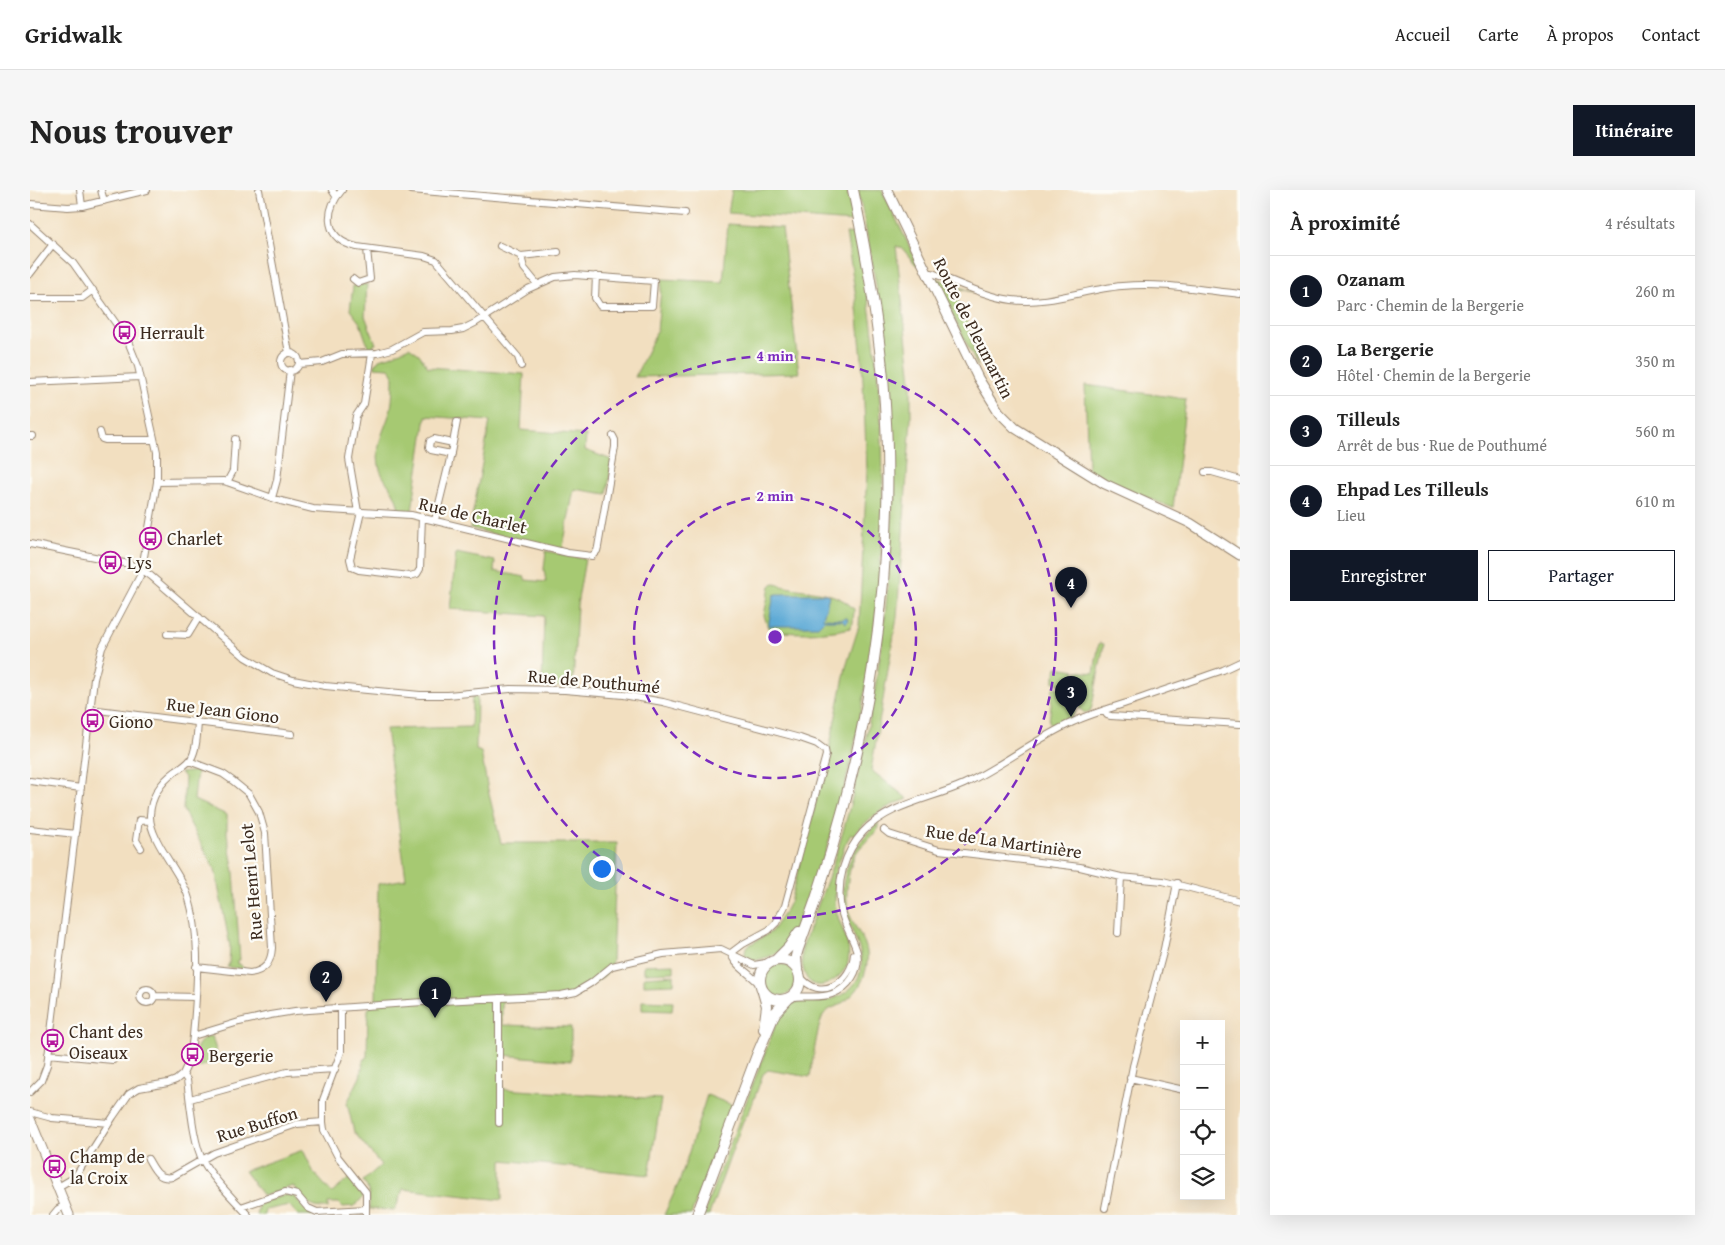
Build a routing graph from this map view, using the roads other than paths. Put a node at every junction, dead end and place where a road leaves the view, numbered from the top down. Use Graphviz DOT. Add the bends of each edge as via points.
graph roads {
  1 [pos="80,190"];
  2 [pos="101,190"];
  3 [pos="148,190"];
  4 [pos="259,190"];
  5 [pos="332,190"];
  6 [pos="342,190"];
  7 [pos="411,190"];
  8 [pos="853,190"];
  9 [pos="886,190"];
  10 [pos="336,196"];
  11 [pos="104,202"];
  12 [pos="30,204"];
  13 [pos="82,206"];
  14 [pos="685,213"];
  15 [pos="30,224"];
  16 [pos="54,244"];
  17 [pos="500,246"];
  18 [pos="367,249"];
  19 [pos="558,252"];
  20 [pos="521,256"];
  21 [pos="927,273"];
  22 [pos="30,274"];
  23 [pos="596,276"];
  24 [pos="353,279"];
  25 [pos="537,284"];
  26 [pos="93,290"];
  27 [pos="1240,294"];
  28 [pos="30,298"];
  29 [pos="485,316"];
  30 [pos="289,354"];
  31 [pos="372,354"];
  32 [pos="299,364"];
  33 [pos="521,366"];
  34 [pos="290,370"];
  35 [pos="140,377"];
  36 [pos="30,382"];
  37 [pos="457,422"];
  38 [pos="100,432"];
  39 [pos="613,436"];
  40 [pos="154,440"];
  41 [pos="236,440"];
  42 [pos="453,443"];
  43 [pos="451,454"];
  44 [pos="1205,472"];
  45 [pos="1240,480"];
  46 [pos="157,482"];
  47 [pos="227,482"];
  48 [pos="272,498"];
  49 [pos="360,512"];
  50 [pos="422,517"];
  51 [pos="435,520"];
  52 [pos="30,544"];
  53 [pos="1240,555"];
  54 [pos="142,569"];
  55 [pos="199,617"];
  56 [pos="167,634"];
  57 [pos="1240,662"];
  58 [pos="90,709"];
  59 [pos="1104,710"];
  60 [pos="198,722"];
  61 [pos="1240,724"];
  62 [pos="292,734"];
  63 [pos="189,761"];
  64 [pos="30,781"];
  65 [pos="81,788"];
  66 [pos="150,821"];
  67 [pos="30,829"];
  68 [pos="884,830"];
  69 [pos="76,834"];
  70 [pos="141,848"];
  71 [pos="1121,876"];
  72 [pos="1177,883"];
  73 [pos="1240,901"];
  74 [pos="807,921"];
  75 [pos="1118,934"];
  76 [pos="853,945"];
  77 [pos="731,953"];
  78 [pos="774,961"];
  79 [pos="196,967"];
  80 [pos="799,972"];
  81 [pos="762,989"];
  82 [pos="154,996"];
  83 [pos="196,997"];
  84 [pos="499,998"];
  85 [pos="789,998"];
  86 [pos="341,1008"];
  87 [pos="193,1036"];
  88 [pos="48,1054"];
  89 [pos="757,1055"];
  90 [pos="113,1060"];
  91 [pos="335,1069"];
  92 [pos="183,1074"];
  93 [pos="1130,1078"];
  94 [pos="1180,1089"];
  95 [pos="30,1092"];
  96 [pos="190,1099"];
  97 [pos="30,1112"];
  98 [pos="30,1119"];
  99 [pos="323,1122"];
  100 [pos="108,1123"];
  101 [pos="499,1123"];
  102 [pos="148,1159"];
  103 [pos="202,1160"];
  104 [pos="58,1187"];
  105 [pos="65,1205"];
  106 [pos="241,1207"];
  107 [pos="1104,1208"];
  108 [pos="366,1212"];
  109 [pos="53,1215"];
  110 [pos="69,1215"];
  111 [pos="248,1215"];
  112 [pos="697,1215"];
  1 -- 13 [label="street"];
  2 -- 11 [label="street"];
  3 -- 11 [label="street"];
  4 -- 30 [label="street"];
  5 -- 10 [label="street"];
  6 -- 10 [label="street"];
  7 -- 14 [label="street"];
  8 -- 74 [label="main road" via="872,291 883,386 887,463 884,566 876,651 857,754 836,836"];
  9 -- 21 [label="main road, Route de Pleumartin"];
  10 -- 18 [label="street" via="329,215 333,231 349,246"];
  11 -- 13 [label="street"];
  12 -- 13 [label="street"];
  15 -- 16 [label="street"];
  16 -- 22 [label="street"];
  16 -- 26 [label="street"];
  17 -- 20 [label="street"];
  18 -- 24 [label="street" via="370,279 358,283"];
  18 -- 29 [label="street" via="436,260"];
  19 -- 20 [label="street"];
  20 -- 25 [label="street" via="524,268"];
  21 -- 27 [label="street" via="997,297 1020,301 1121,286 1177,287"];
  21 -- 53 [label="main road, Route de Pleumartin" via="984,390 1005,419 1105,484 1182,519"];
  23 -- 23 [label="street" via="654,281 652,306 600,306 595,298"];
  23 -- 25 [label="street" via="565,276"];
  25 -- 29 [label="street"];
  26 -- 28 [label="street" via="80,298"];
  26 -- 35 [label="street" via="127,339"];
  29 -- 31 [label="street" via="464,329 422,332 392,349"];
  29 -- 33 [label="street" via="518,357"];
  30 -- 32 [label="street" via="297,356"];
  30 -- 34 [label="street" via="282,362"];
  31 -- 32 [label="street" via="342,354 322,362"];
  31 -- 49 [label="street" via="364,404 356,416 349,459"];
  32 -- 34 [label="street"];
  34 -- 48 [label="street" via="278,480"];
  35 -- 36 [label="street"];
  35 -- 40 [label="street"];
  37 -- 42 [label="street"];
  38 -- 40 [label="street" via="105,440"];
  39 -- 51 [label="street, Rue de Charlet" via="599,541 594,555 568,553"];
  40 -- 46 [label="street"];
  41 -- 47 [label="street" via="233,471"];
  42 -- 43 [label="street"];
  42 -- 43 [label="street" via="432,438 430,441 430,450"];
  43 -- 51 [label="street"];
  44 -- 45 [label="street"];
  46 -- 47 [label="street, Rue de Charlet"];
  46 -- 54 [label="street"];
  47 -- 48 [label="street, Rue de Charlet"];
  48 -- 49 [label="street, Rue de Charlet" via="317,510"];
  49 -- 50 [label="street, Rue de Charlet"];
  49 -- 50 [label="street" via="350,558 352,567 410,576 420,569"];
  50 -- 51 [label="street, Rue de Charlet"];
  52 -- 54 [label="street"];
  54 -- 55 [label="street, Rue de Pouthumé"];
  54 -- 58 [label="street" via="99,656"];
  55 -- 56 [label="street" via="189,635"];
  55 -- 77 [label="street, Rue de Pouthumé" via="251,661 272,673 302,682 420,695 510,689 623,695 800,738 824,748 826,755 785,906 769,930"];
  57 -- 59 [label="street"];
  58 -- 60 [label="street, Rue Jean Giono"];
  58 -- 65 [label="street"];
  59 -- 61 [label="street" via="1111,716"];
  59 -- 76 [label="street" via="1061,728 964,784 885,814 864,831 847,857 840,881 841,910"];
  60 -- 62 [label="street, Rue Jean Giono"];
  60 -- 63 [label="street" via="195,747"];
  63 -- 66 [label="street" via="158,788 151,805"];
  63 -- 79 [label="street, Rue Henri Lelot" via="234,781 248,794 259,812 265,833 272,948 269,963 264,969 250,974"];
  64 -- 65 [label="street"];
  65 -- 69 [label="street"];
  66 -- 70 [label="street" via="139,820 136,840"];
  66 -- 79 [label="street" via="154,834 180,878 190,905 196,929"];
  67 -- 69 [label="street"];
  68 -- 71 [label="street, Rue de La Martinière" via="939,850 1080,867"];
  69 -- 88 [label="street"];
  71 -- 72 [label="street, Rue de La Martinière"];
  71 -- 75 [label="street"];
  72 -- 73 [label="street, Rue de La Martinière"];
  72 -- 93 [label="street" via="1164,949"];
  74 -- 78 [label="main road" via="789,947"];
  74 -- 80 [label="main road" via="797,952"];
  76 -- 80 [label="street" via="852,967 837,983 817,988 807,984"];
  76 -- 85 [label="street" via="857,965 847,985 826,996"];
  77 -- 78 [label="street" via="754,965"];
  77 -- 81 [label="street" via="737,964 755,978"];
  77 -- 84 [label="street" via="721,949 654,956 612,966 576,992"];
  78 -- 80 [label="main road" via="787,961"];
  78 -- 81 [label="main road" via="762,971"];
  79 -- 83 [label="street"];
  80 -- 85 [label="main road" via="800,986"];
  81 -- 85 [label="main road" via="774,999"];
  81 -- 89 [label="main road" via="767,1013"];
  82 -- 83 [label="street"];
  83 -- 87 [label="street"];
  84 -- 86 [label="street"];
  84 -- 101 [label="street"];
  85 -- 89 [label="main road" via="775,1013"];
  86 -- 87 [label="street" via="270,1015"];
  86 -- 91 [label="street" via="342,1052"];
  87 -- 92 [label="street" via="188,1067"];
  88 -- 90 [label="street"];
  88 -- 95 [label="street" via="45,1074"];
  89 -- 112 [label="main road"];
  91 -- 96 [label="street" via="287,1072"];
  91 -- 99 [label="street" via="323,1100"];
  92 -- 96 [label="street"];
  92 -- 100 [label="street" via="168,1083 134,1090"];
  93 -- 94 [label="street"];
  93 -- 107 [label="street"];
  96 -- 103 [label="street"];
  97 -- 100 [label="street" via="52,1118"];
  98 -- 104 [label="main road"];
  99 -- 103 [label="street, Rue Buffon" via="297,1124"];
  99 -- 108 [label="street" via="338,1157 364,1187"];
  100 -- 104 [label="street" via="75,1177"];
  102 -- 103 [label="street, Rue Buffon" via="158,1175 167,1178"];
  103 -- 106 [label="street"];
  104 -- 105 [label="main road"];
  105 -- 109 [label="street"];
  105 -- 110 [label="main road"];
  106 -- 108 [label="street" via="286,1192 297,1195 308,1208 317,1212"];
  106 -- 111 [label="street"];
}
